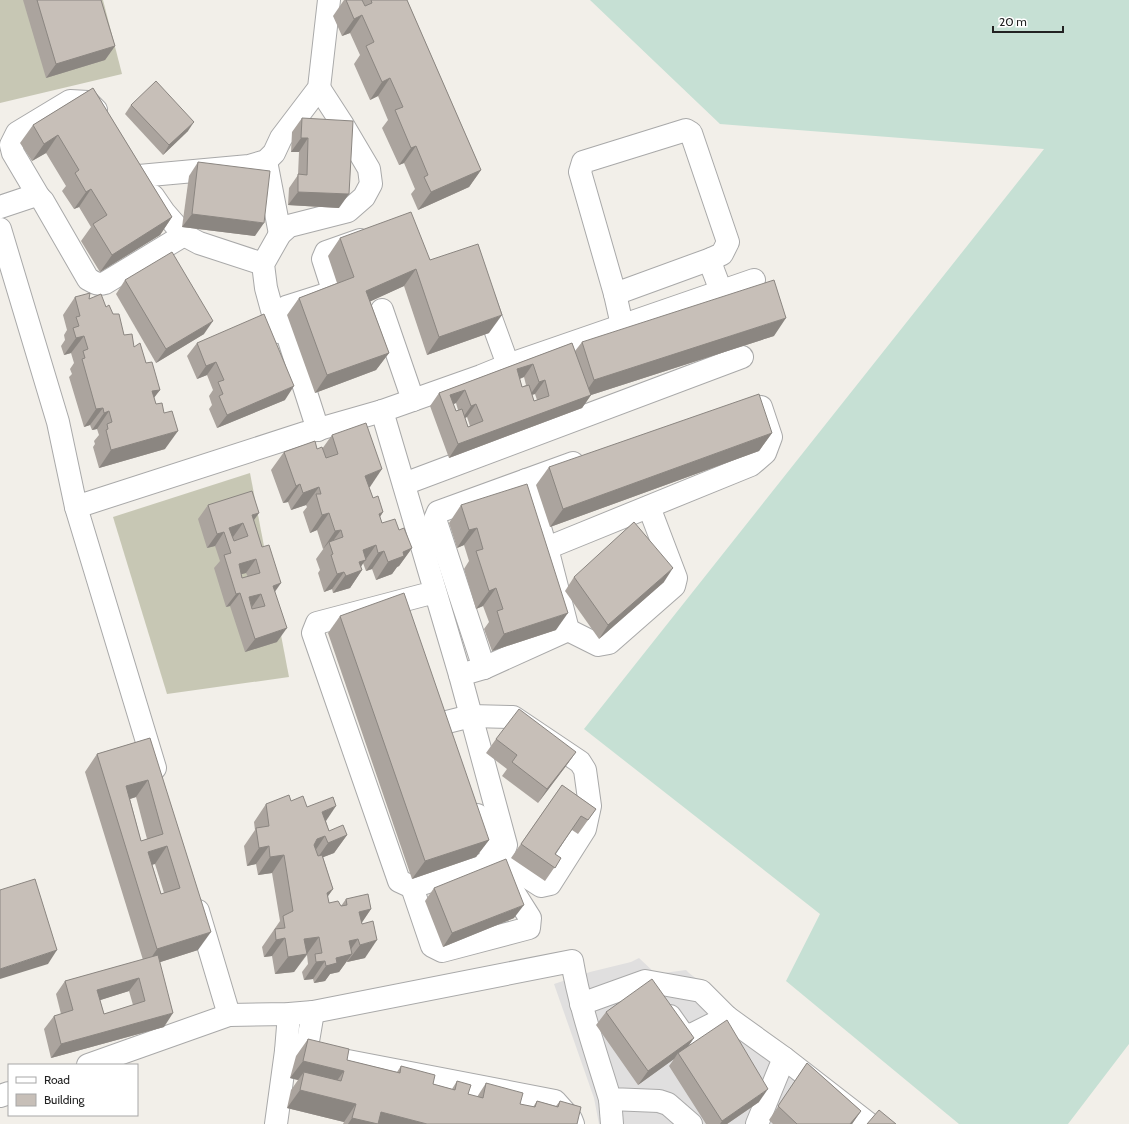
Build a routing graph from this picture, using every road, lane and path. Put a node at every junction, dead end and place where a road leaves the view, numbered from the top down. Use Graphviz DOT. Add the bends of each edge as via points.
graph roads {
  1 [pos="329,0"];
  2 [pos="319,88"];
  3 [pos="107,126"];
  4 [pos="127,158"];
  5 [pos="266,161"];
  6 [pos="139,176"];
  7 [pos="39,197"];
  8 [pos="0,207"];
  9 [pos="0,229"];
  10 [pos="280,234"];
  11 [pos="184,235"];
  12 [pos="376,235"];
  13 [pos="711,259"];
  14 [pos="263,264"];
  15 [pos="754,280"];
  16 [pos="478,283"];
  17 [pos="721,291"];
  18 [pos="615,294"];
  19 [pos="382,310"];
  20 [pos="622,325"];
  21 [pos="742,357"];
  22 [pos="508,365"];
  23 [pos="413,400"];
  24 [pos="742,401"];
  25 [pos="382,411"];
  26 [pos="312,432"];
  27 [pos="593,456"];
  28 [pos="526,480"];
  29 [pos="404,484"];
  30 [pos="76,507"];
  31 [pos="649,507"];
  32 [pos="547,548"];
  33 [pos="435,592"];
  34 [pos="401,601"];
  35 [pos="408,623"];
  36 [pos="568,630"];
  37 [pos="484,668"];
  38 [pos="460,675"];
  39 [pos="435,702"];
  40 [pos="471,716"];
  41 [pos="161,788"];
  42 [pos="470,796"];
  43 [pos="497,860"];
  44 [pos="412,887"];
  45 [pos="193,894"];
  46 [pos="645,982"];
  47 [pos="581,1004"];
  48 [pos="313,1012"];
  49 [pos="289,1014"];
  50 [pos="229,1015"];
  51 [pos="727,1017"];
  52 [pos="296,1052"];
  53 [pos="784,1058"];
  54 [pos="91,1064"];
  55 [pos="610,1099"];
  56 [pos="276,1124"];
  57 [pos="573,1124"];
  58 [pos="612,1124"];
  59 [pos="691,1124"];
  60 [pos="757,1124"];
  61 [pos="870,1124"];
  1 -- 2 [label="street"];
  2 -- 5 [label="street"];
  2 -- 10 [label="street" via="369,169 371,184 364,197 348,211 289,226"];
  3 -- 7 [label="street" via="88,102 70,101 17,133 11,145 13,153"];
  4 -- 6 [label="street"];
  5 -- 6 [label="street" via="249,166"];
  5 -- 10 [label="street"];
  6 -- 11 [label="street"];
  7 -- 8 [label="street" via="33,196"];
  7 -- 11 [label="street" via="88,279 99,285"];
  9 -- 30 [label="street" via="58,422"];
  10 -- 14 [label="street"];
  11 -- 14 [label="street" via="199,243"];
  12 -- 26 [label="street" via="326,252 323,260 332,287 327,294 286,307 281,315"];
  13 -- 17 [label="street"];
  13 -- 18 [label="street"];
  13 -- 18 [label="street" via="722,254 728,242 691,133 686,130 583,162 580,172"];
  14 -- 26 [label="street" via="266,288 301,414"];
  15 -- 17 [label="street"];
  16 -- 22 [label="street"];
  17 -- 20 [label="street"];
  18 -- 20 [label="street"];
  19 -- 23 [label="street"];
  20 -- 22 [label="street"];
  21 -- 29 [label="street"];
  22 -- 23 [label="street"];
  23 -- 25 [label="street"];
  24 -- 31 [label="street" via="762,407 771,437 765,453 751,465"];
  25 -- 26 [label="street"];
  25 -- 29 [label="street"];
  26 -- 30 [label="street"];
  27 -- 28 [label="street"];
  28 -- 32 [label="street"];
  28 -- 37 [label="street" via="438,512 435,519"];
  29 -- 33 [label="street"];
  30 -- 41 [label="street"];
  31 -- 32 [label="street"];
  31 -- 36 [label="street" via="676,578 674,586 609,643 598,645"];
  32 -- 36 [label="street"];
  33 -- 34 [label="street"];
  33 -- 38 [label="street"];
  34 -- 35 [label="street"];
  34 -- 44 [label="street" via="317,623 313,633 398,881"];
  36 -- 37 [label="street"];
  37 -- 38 [label="street"];
  38 -- 40 [label="street"];
  39 -- 40 [label="street" via="445,731"];
  40 -- 43 [label="street" via="506,845"];
  40 -- 43 [label="street" via="513,717 580,762 585,770 590,806 586,829 550,884 541,886"];
  42 -- 43 [label="street"];
  43 -- 44 [label="street"];
  43 -- 44 [label="street" via="530,918 529,928 442,951 432,946"];
  45 -- 50 [label="street"];
  46 -- 47 [label="street"];
  46 -- 51 [label="street" via="701,991"];
  46 -- 51 [label="street" via="682,1033 690,1035"];
  47 -- 48 [label="street" via="572,961"];
  47 -- 55 [label="street"];
  48 -- 49 [label="street"];
  48 -- 52 [label="street"];
  49 -- 50 [label="street"];
  49 -- 52 [label="street"];
  50 -- 54 [label="street"];
  51 -- 53 [label="street"];
  52 -- 56 [label="street"];
  52 -- 57 [label="street" via="555,1101"];
  53 -- 60 [label="street"];
  53 -- 61 [label="street"];
  55 -- 58 [label="street"];
  55 -- 59 [label="street" via="660,1101 668,1104"];
}
